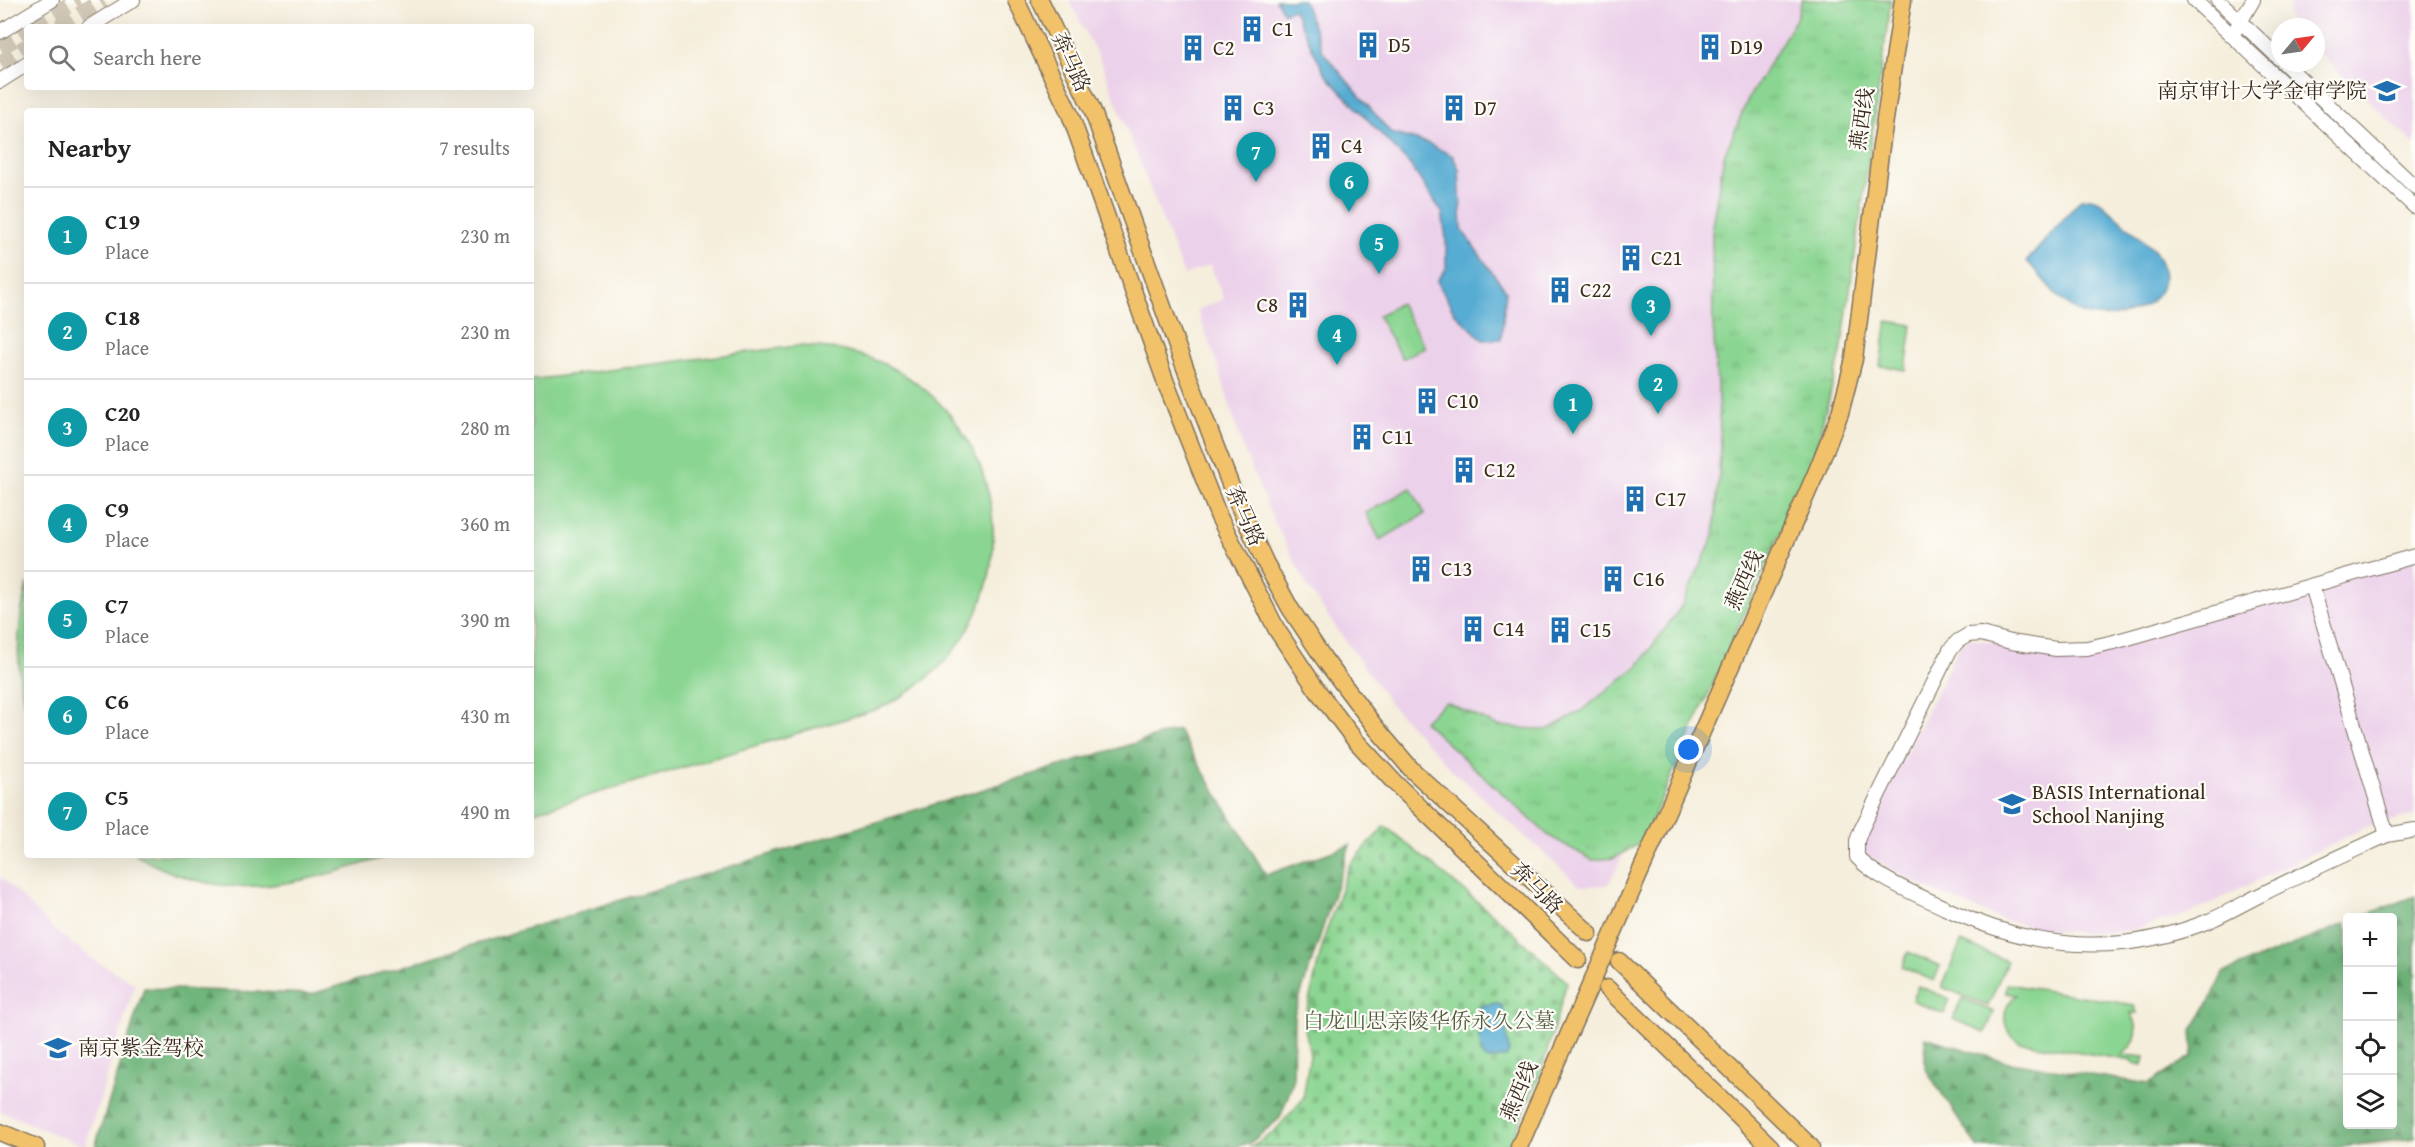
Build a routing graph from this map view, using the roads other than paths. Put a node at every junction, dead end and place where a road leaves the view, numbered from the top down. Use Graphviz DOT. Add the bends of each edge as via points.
graph roads {
  1 [pos="52,0"];
  2 [pos="133,0"];
  3 [pos="1016,0"];
  4 [pos="1040,0"];
  5 [pos="1904,0"];
  6 [pos="2194,0"];
  7 [pos="2218,0"];
  8 [pos="2253,0"];
  9 [pos="2241,22"];
  10 [pos="94,24"];
  11 [pos="0,32"];
  12 [pos="2232,35"];
  13 [pos="2271,50"];
  14 [pos="24,66"];
  15 [pos="2293,72"];
  16 [pos="0,81"];
  17 [pos="2415,188"];
  18 [pos="2415,207"];
  19 [pos="2415,556"];
  20 [pos="2312,586"];
  21 [pos="2415,830"];
  22 [pos="2387,835"];
  23 [pos="1589,933"];
  24 [pos="1578,960"];
  25 [pos="1619,961"];
  26 [pos="1607,988"];
  27 [pos="0,1132"];
  28 [pos="36,1147"];
  29 [pos="1519,1147"];
  30 [pos="1771,1147"];
  31 [pos="1811,1147"];
  1 -- 11 [label="street"];
  2 -- 10 [label="street"];
  3 -- 24 [label="main road, 奔马路" via="1070,114 1166,383 1215,507 1277,630 1355,740"];
  4 -- 23 [label="main road, 奔马路" via="1092,109 1237,502 1290,608 1363,711 1412,770"];
  5 -- 29 [label="main road, 燕西线" via="1857,338 1840,413"];
  6 -- 12 [label="street"];
  7 -- 9 [label="street"];
  8 -- 9 [label="street"];
  9 -- 12 [label="street"];
  9 -- 13 [label="street"];
  12 -- 18 [label="street"];
  14 -- 16 [label="street"];
  15 -- 17 [label="street"];
  19 -- 20 [label="street"];
  20 -- 22 [label="street"];
  20 -- 22 [label="street" via="2087,648 2056,649 1981,634 1968,635 1950,650 1861,830 1857,857 1867,868 1992,927 2057,944 2092,946 2134,943 2211,920"];
  21 -- 22 [label="street"];
  25 -- 31 [label="main road"];
  26 -- 30 [label="main road"];
  27 -- 28 [label="main road"];
}
